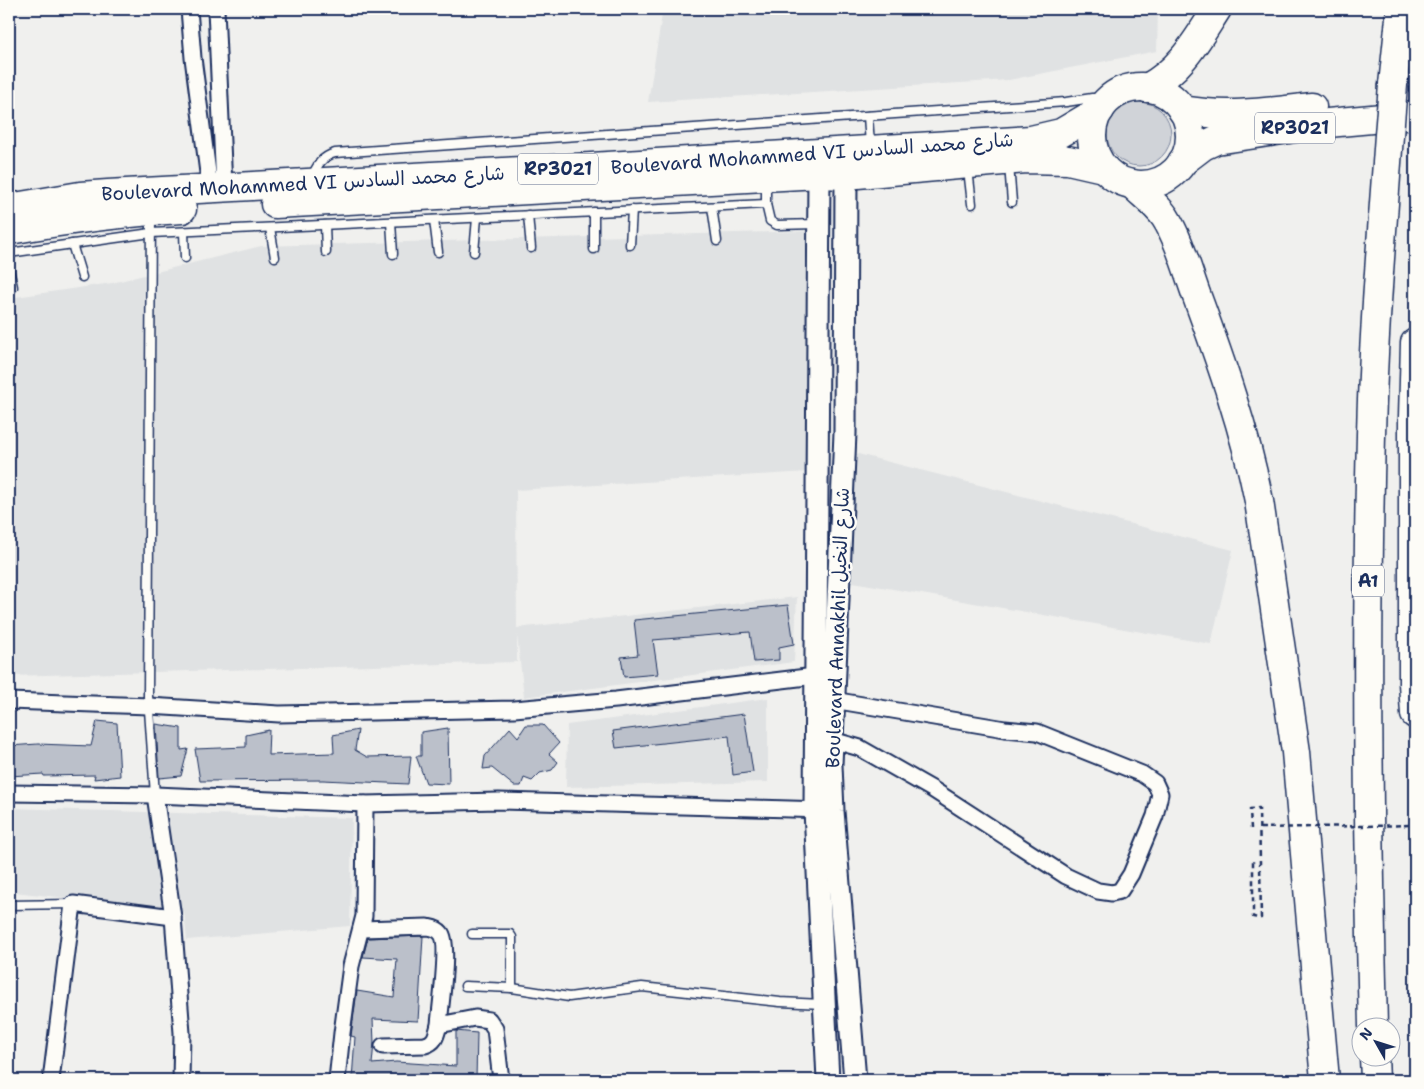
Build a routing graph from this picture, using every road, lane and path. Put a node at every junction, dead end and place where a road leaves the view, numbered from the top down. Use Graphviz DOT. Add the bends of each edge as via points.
graph roads {
  1 [pos="189,9"];
  2 [pos="216,9"];
  3 [pos="1217,9"];
  4 [pos="1401,9"];
  5 [pos="1147,88"];
  6 [pos="1404,90"];
  7 [pos="1106,104"];
  8 [pos="1182,110"];
  9 [pos="1415,115"];
  10 [pos="868,116"];
  11 [pos="870,150"];
  12 [pos="1009,161"];
  13 [pos="1182,162"];
  14 [pos="967,164"];
  15 [pos="1103,168"];
  16 [pos="832,175"];
  17 [pos="310,183"];
  18 [pos="1132,184"];
  19 [pos="217,188"];
  20 [pos="766,190"];
  21 [pos="1012,202"];
  22 [pos="972,204"];
  23 [pos="712,207"];
  24 [pos="9,208"];
  25 [pos="632,210"];
  26 [pos="594,212"];
  27 [pos="528,215"];
  28 [pos="477,218"];
  29 [pos="434,220"];
  30 [pos="151,222"];
  31 [pos="391,222"];
  32 [pos="819,224"];
  33 [pos="325,225"];
  34 [pos="270,228"];
  35 [pos="9,230"];
  36 [pos="184,232"];
  37 [pos="717,241"];
  38 [pos="72,244"];
  39 [pos="630,245"];
  40 [pos="531,248"];
  41 [pos="594,249"];
  42 [pos="326,252"];
  43 [pos="438,252"];
  44 [pos="474,252"];
  45 [pos="9,253"];
  46 [pos="393,254"];
  47 [pos="275,257"];
  48 [pos="185,258"];
  49 [pos="9,269"];
  50 [pos="82,277"];
  51 [pos="12,287"];
  52 [pos="1415,343"];
  53 [pos="815,676"];
  54 [pos="833,700"];
  55 [pos="9,701"];
  56 [pos="149,706"];
  57 [pos="1415,714"];
  58 [pos="832,740"];
  59 [pos="9,792"];
  60 [pos="155,795"];
  61 [pos="365,804"];
  62 [pos="824,810"];
  63 [pos="1415,825"];
  64 [pos="1260,828"];
  65 [pos="1251,829"];
  66 [pos="1253,860"];
  67 [pos="73,904"];
  68 [pos="9,905"];
  69 [pos="173,917"];
  70 [pos="361,928"];
  71 [pos="472,934"];
  72 [pos="465,986"];
  73 [pos="512,988"];
  74 [pos="824,1004"];
  75 [pos="1373,1016"];
  76 [pos="439,1025"];
  77 [pos="383,1046"];
  78 [pos="1374,1066"];
  79 [pos="51,1080"];
  80 [pos="181,1080"];
  81 [pos="338,1080"];
  82 [pos="501,1080"];
  83 [pos="828,1080"];
  84 [pos="855,1080"];
  85 [pos="1325,1080"];
  86 [pos="1375,1080"];
  1 -- 19 [label="street" via="193,58"];
  2 -- 19 [label="street"];
  3 -- 5 [label="highway" via="1171,73"];
  4 -- 6 [label="highway, A1"];
  5 -- 7 [label="highway, RP3021" via="1131,89"];
  5 -- 8 [label="highway" via="1167,95"];
  6 -- 8 [label="highway, RP3021" via="1246,114 1214,115"];
  6 -- 75 [label="highway, A1, bridge" via="1389,135 1370,482 1367,650"];
  7 -- 10 [label="lane" via="1092,98"];
  7 -- 11 [label="highway, Boulevard Mohammed VI شارع محمد السادس / RP3021" via="1070,129 1031,140"];
  7 -- 15 [label="highway" via="1093,127 1092,140"];
  8 -- 13 [label="highway, RP3021" via="1190,136"];
  9 -- 13 [label="highway, RP3021" via="1328,123 1216,140"];
  10 -- 11 [label="lane"];
  10 -- 17 [label="lane" via="335,153 318,163"];
  11 -- 17 [label="highway, Boulevard Mohammed VI شارع محمد السادس / RP3021"];
  12 -- 14 [label="highway, Boulevard Mohammed VI شارع محمد السادس / RP3021"];
  12 -- 15 [label="highway, Boulevard Mohammed VI شارع محمد السادس / RP3021" via="1068,160"];
  12 -- 21 [label="lane"];
  13 -- 18 [label="highway, RP3021" via="1161,181"];
  14 -- 16 [label="highway, Boulevard Mohammed VI شارع محمد السادس / RP3021"];
  14 -- 22 [label="lane"];
  15 -- 18 [label="highway, RP3021" via="1119,180"];
  16 -- 20 [label="highway, Boulevard Mohammed VI شارع محمد السادس / RP3021"];
  16 -- 32 [label="street, Boulevard Annakhil شارع النخيل"];
  16 -- 54 [label="street, Boulevard Annakhil شارع النخيل" via="845,433"];
  17 -- 19 [label="highway, Boulevard Mohammed VI شارع محمد السادس / RP3021"];
  18 -- 85 [label="highway" via="1160,210 1173,233 1220,357 1255,479 1296,752"];
  19 -- 24 [label="highway, Boulevard Mohammed VI شارع محمد السادس / RP3021" via="80,196"];
  20 -- 23 [label="lane"];
  20 -- 30 [label="highway, Boulevard Mohammed VI شارع محمد السادس / RP3021"];
  20 -- 32 [label="lane" via="770,221 777,225"];
  23 -- 25 [label="lane"];
  23 -- 37 [label="lane"];
  25 -- 26 [label="lane"];
  25 -- 39 [label="lane"];
  26 -- 27 [label="lane"];
  26 -- 41 [label="lane"];
  27 -- 28 [label="lane"];
  27 -- 40 [label="lane"];
  28 -- 29 [label="lane"];
  28 -- 44 [label="lane"];
  29 -- 31 [label="lane"];
  29 -- 43 [label="lane"];
  30 -- 35 [label="highway, Boulevard Mohammed VI شارع محمد السادس / RP3021" via="59,221"];
  30 -- 36 [label="lane"];
  30 -- 38 [label="lane"];
  30 -- 56 [label="lane"];
  31 -- 33 [label="lane"];
  31 -- 46 [label="lane"];
  32 -- 53 [label="street, Boulevard Annakhil شارع النخيل"];
  33 -- 34 [label="lane"];
  33 -- 42 [label="lane"];
  34 -- 36 [label="lane"];
  34 -- 47 [label="lane"];
  36 -- 48 [label="lane"];
  38 -- 45 [label="lane"];
  38 -- 50 [label="lane"];
  49 -- 51 [label="lane"];
  52 -- 57 [label="highway" via="1412,426"];
  53 -- 56 [label="street" via="514,709 279,714"];
  53 -- 62 [label="street, Boulevard Annakhil شارع النخيل"];
  54 -- 58 [label="street, Boulevard Annakhil شارع النخيل"];
  54 -- 58 [label="street" via="1037,732 1142,774 1155,783 1160,794 1155,816 1131,874 1120,890 1112,893 1098,891 1066,876 932,789 860,748"];
  55 -- 56 [label="street"];
  56 -- 60 [label="lane"];
  58 -- 62 [label="street, Boulevard Annakhil شارع النخيل"];
  59 -- 60 [label="street"];
  60 -- 61 [label="street"];
  60 -- 69 [label="street"];
  61 -- 62 [label="street" via="500,801"];
  61 -- 70 [label="street" via="364,916"];
  62 -- 74 [label="street, Boulevard Annakhil شارع النخيل"];
  62 -- 84 [label="street, Boulevard Annakhil شارع النخيل"];
  63 -- 64 [label="path, bridge"];
  64 -- 65 [label="path" via="1259,808 1250,809"];
  64 -- 66 [label="path" via="1261,918 1253,917"];
  67 -- 68 [label="lane"];
  67 -- 69 [label="street"];
  67 -- 79 [label="street"];
  69 -- 80 [label="street" via="182,1033"];
  70 -- 76 [label="street" via="427,927 442,934 446,947"];
  70 -- 81 [label="street" via="351,966"];
  71 -- 73 [label="lane" via="510,934"];
  72 -- 73 [label="lane"];
  73 -- 74 [label="lane" via="569,997 642,987"];
  74 -- 83 [label="street, Boulevard Annakhil شارع النخيل"];
  76 -- 77 [label="street" via="432,1043"];
  76 -- 82 [label="street" via="475,1018 489,1020 494,1029"];
  78 -- 86 [label="highway"];
}
